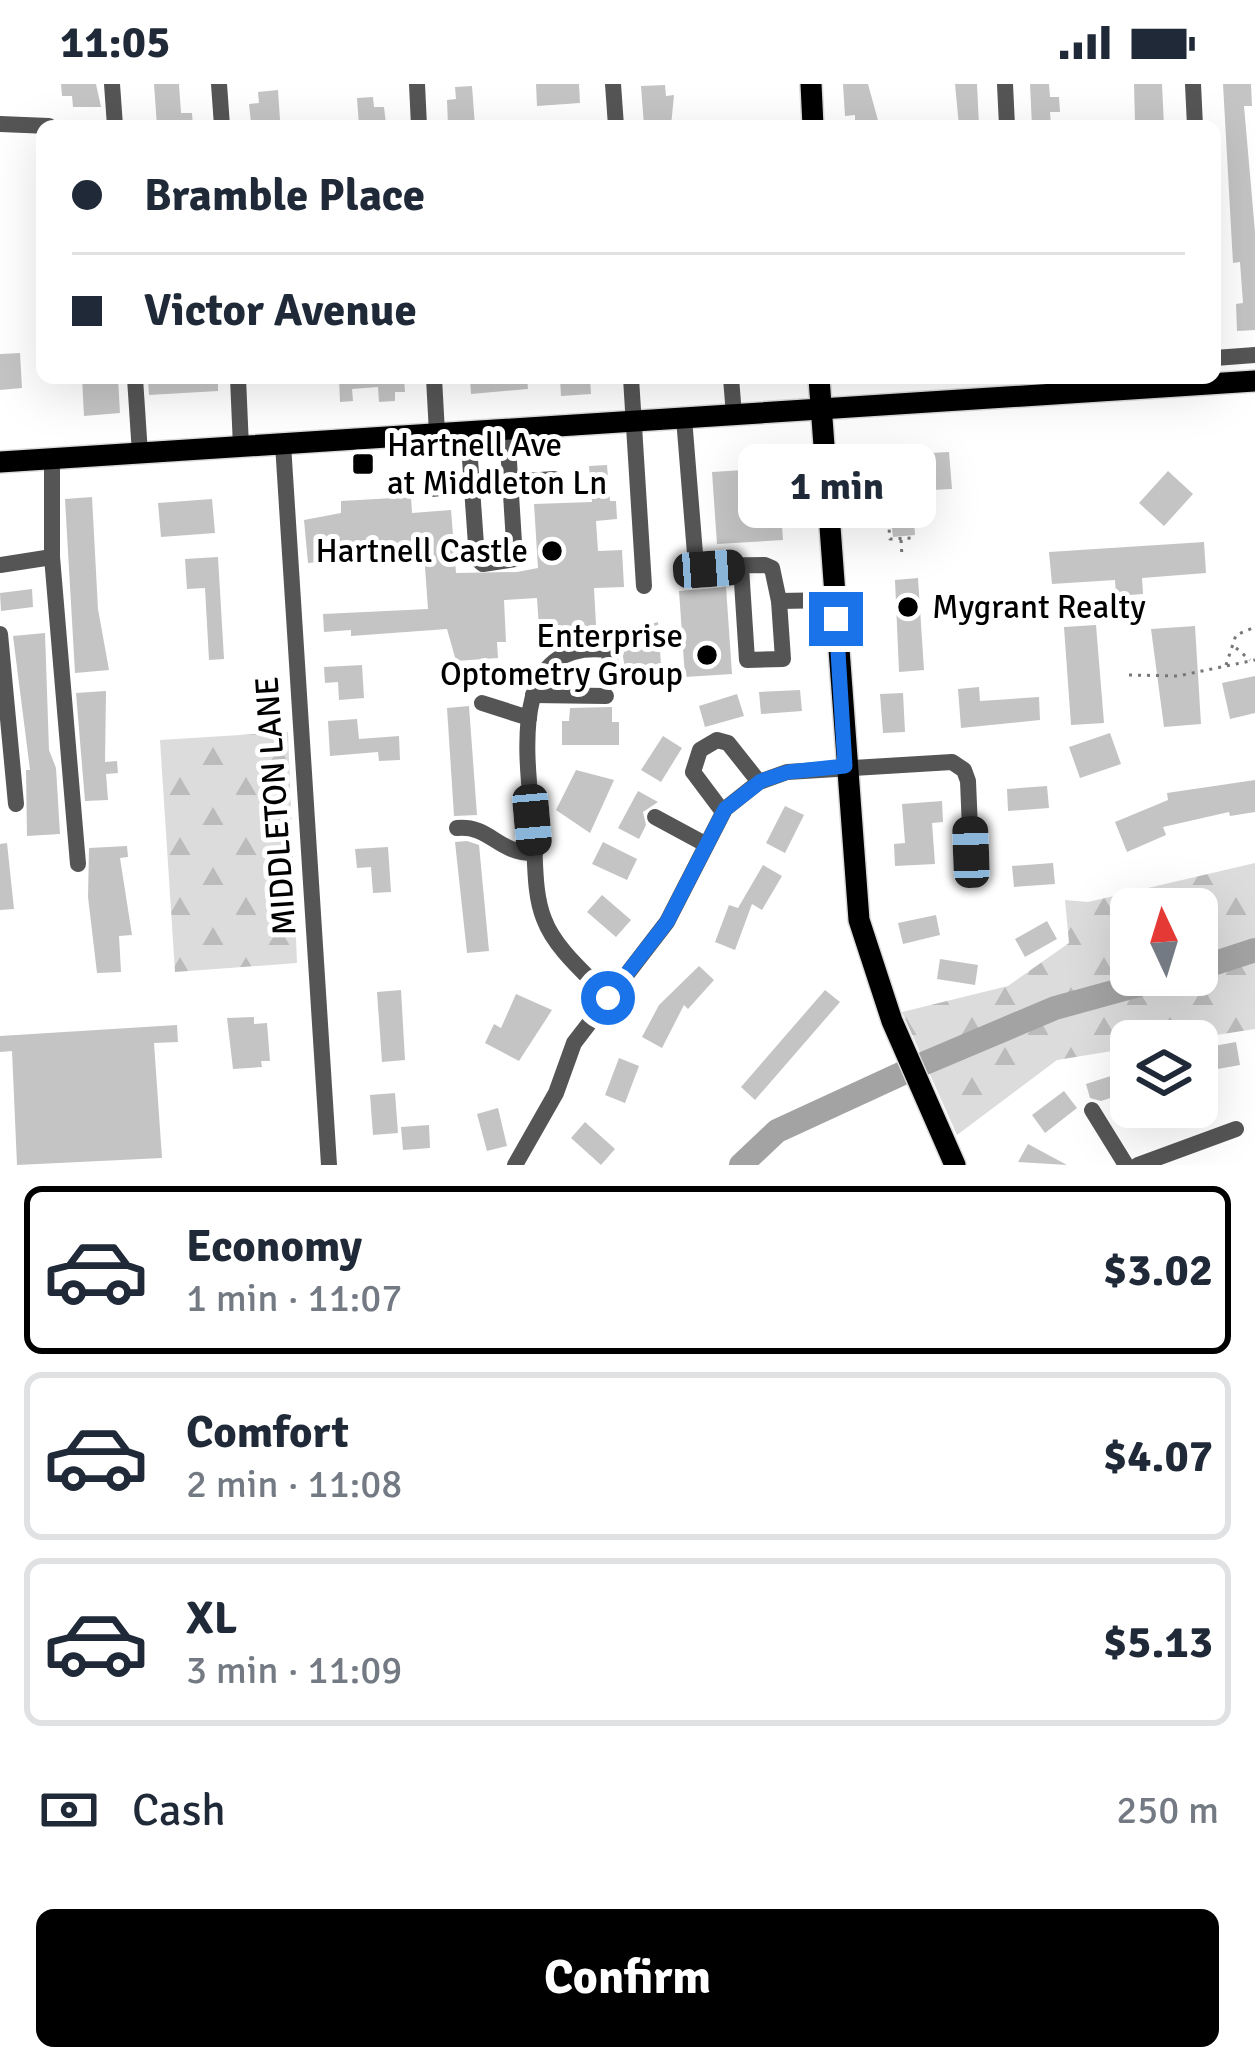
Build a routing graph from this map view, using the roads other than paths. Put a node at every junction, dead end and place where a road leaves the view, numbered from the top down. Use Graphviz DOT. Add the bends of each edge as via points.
graph roads {
  1 [pos="112,84"];
  2 [pos="219,84"];
  3 [pos="417,84"];
  4 [pos="613,84"];
  5 [pos="811,84"];
  6 [pos="1005,84"];
  7 [pos="1193,84"];
  8 [pos="115,120"];
  9 [pos="222,120"];
  10 [pos="419,120"];
  11 [pos="616,120"];
  12 [pos="813,120"];
  13 [pos="1007,120"];
  14 [pos="1195,120"];
  15 [pos="0,124"];
  16 [pos="36,125"];
  17 [pos="1255,355"];
  18 [pos="1221,358"];
  19 [pos="1221,381"];
  20 [pos="1255,381"];
  21 [pos="135,384"];
  22 [pos="238,384"];
  23 [pos="434,384"];
  24 [pos="631,384"];
  25 [pos="731,384"];
  26 [pos="820,384"];
  27 [pos="1129,384"];
  28 [pos="1020,388"];
  29 [pos="821,410"];
  30 [pos="734,416"];
  31 [pos="684,418"];
  32 [pos="633,422"];
  33 [pos="507,429"];
  34 [pos="469,431"];
  35 [pos="437,433"];
  36 [pos="283,444"];
  37 [pos="242,447"];
  38 [pos="140,454"];
  39 [pos="52,459"];
  40 [pos="0,462"];
  41 [pos="554,479"];
  42 [pos="511,482"];
  43 [pos="472,485"];
  44 [pos="431,488"];
  45 [pos="52,557"];
  46 [pos="0,565"];
  47 [pos="741,567"];
  48 [pos="644,586"];
  49 [pos="834,600"];
  50 [pos="779,601"];
  51 [pos="0,634"];
  52 [pos="614,678"];
  53 [pos="535,689"];
  54 [pos="606,696"];
  55 [pos="482,704"];
  56 [pos="529,718"];
  57 [pos="845,766"];
  58 [pos="759,782"];
  59 [pos="16,804"];
  60 [pos="723,812"];
  61 [pos="655,818"];
  62 [pos="457,828"];
  63 [pos="705,844"];
  64 [pos="535,853"];
  65 [pos="78,864"];
  66 [pos="972,877"];
  67 [pos="608,998"];
  68 [pos="1092,1110"];
  69 [pos="1236,1130"];
  70 [pos="329,1165"];
  71 [pos="515,1165"];
  72 [pos="955,1165"];
  73 [pos="1126,1165"];
  74 [pos="1138,1165"];
  1 -- 8 [label="street"];
  2 -- 9 [label="street"];
  3 -- 10 [label="street"];
  4 -- 11 [label="street"];
  5 -- 12 [label="main road"];
  6 -- 13 [label="street"];
  7 -- 14 [label="street"];
  15 -- 16 [label="street"];
  17 -- 18 [label="street"];
  19 -- 20 [label="main road"];
  21 -- 38 [label="street"];
  22 -- 37 [label="street"];
  23 -- 35 [label="street"];
  24 -- 32 [label="street"];
  25 -- 30 [label="street"];
  26 -- 29 [label="main road"];
  27 -- 28 [label="main road"];
  28 -- 29 [label="main road"];
  29 -- 30 [label="main road"];
  29 -- 49 [label="main road"];
  30 -- 31 [label="main road"];
  31 -- 32 [label="main road"];
  31 -- 47 [label="street" via="696,566"];
  32 -- 33 [label="main road"];
  32 -- 48 [label="street"];
  33 -- 34 [label="main road"];
  33 -- 42 [label="street"];
  34 -- 35 [label="main road"];
  34 -- 43 [label="street"];
  35 -- 36 [label="main road"];
  36 -- 37 [label="main road"];
  36 -- 70 [label="street, MIDDLETON LANE"];
  37 -- 38 [label="main road"];
  38 -- 39 [label="main road"];
  39 -- 40 [label="main road"];
  39 -- 45 [label="street"];
  41 -- 42 [label="street"];
  42 -- 43 [label="street" via="515,559 483,564"];
  43 -- 44 [label="street"];
  45 -- 46 [label="street"];
  45 -- 65 [label="street"];
  47 -- 50 [label="street" via="772,568"];
  47 -- 50 [label="street" via="747,660 783,659"];
  49 -- 50 [label="street"];
  49 -- 57 [label="main road"];
  51 -- 59 [label="street"];
  52 -- 53 [label="street" via="608,650 596,649 558,656"];
  53 -- 54 [label="street"];
  53 -- 56 [label="street"];
  55 -- 56 [label="street"];
  56 -- 64 [label="street"];
  57 -- 58 [label="street"];
  57 -- 66 [label="street" via="939,759 964,770"];
  57 -- 72 [label="main road" via="859,920"];
  58 -- 60 [label="street"];
  58 -- 60 [label="street" via="728,743 700,750 693,772"];
  60 -- 63 [label="street"];
  61 -- 63 [label="street"];
  62 -- 64 [label="street" via="477,827 506,851"];
  63 -- 67 [label="street" via="667,922"];
  64 -- 67 [label="street" via="545,924"];
  67 -- 71 [label="street" via="574,1043"];
  68 -- 73 [label="street"];
  69 -- 74 [label="street"];
}
